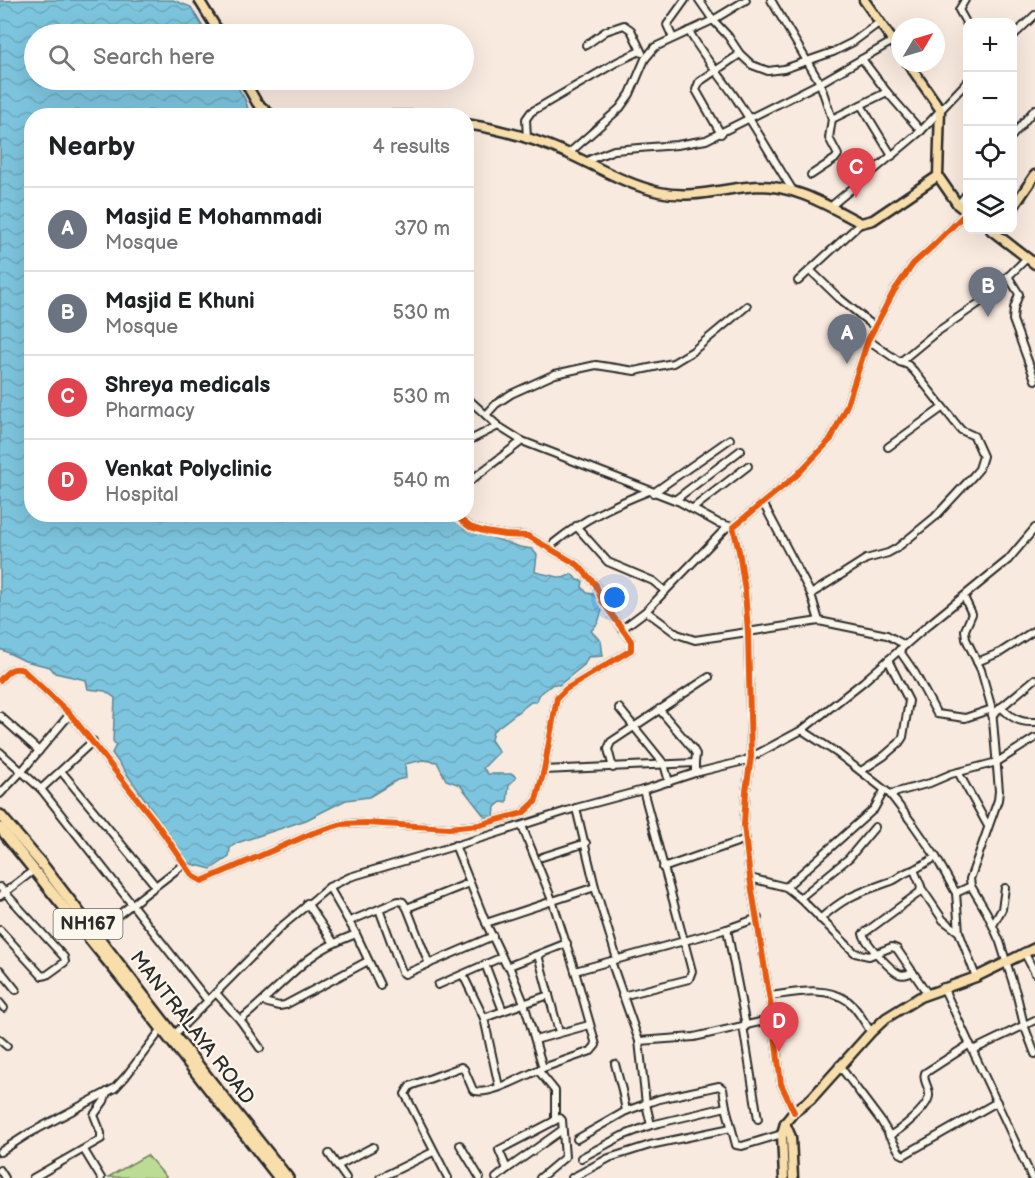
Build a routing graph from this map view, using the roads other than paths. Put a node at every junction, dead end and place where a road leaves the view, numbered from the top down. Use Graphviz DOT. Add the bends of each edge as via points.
graph roads {
  1 [pos="199,0"];
  2 [pos="685,0"];
  3 [pos="699,0"];
  4 [pos="746,0"];
  5 [pos="771,0"];
  6 [pos="864,0"];
  7 [pos="965,0"];
  8 [pos="1035,15"];
  9 [pos="964,18"];
  10 [pos="713,20"];
  11 [pos="879,21"];
  12 [pos="214,24"];
  13 [pos="689,31"];
  14 [pos="1017,32"];
  15 [pos="673,38"];
  16 [pos="891,38"];
  17 [pos="891,42"];
  18 [pos="586,45"];
  19 [pos="640,51"];
  20 [pos="740,54"];
  21 [pos="645,58"];
  22 [pos="862,59"];
  23 [pos="809,61"];
  24 [pos="716,69"];
  25 [pos="914,72"];
  26 [pos="820,83"];
  27 [pos="963,86"];
  28 [pos="250,90"];
  29 [pos="886,92"];
  30 [pos="861,105"];
  31 [pos="263,108"];
  32 [pos="940,109"];
  33 [pos="1035,109"];
  34 [pos="749,118"];
  35 [pos="832,119"];
  36 [pos="474,125"];
  37 [pos="1017,130"];
  38 [pos="921,131"];
  39 [pos="721,134"];
  40 [pos="527,139"];
  41 [pos="568,154"];
  42 [pos="892,156"];
  43 [pos="586,163"];
  44 [pos="811,175"];
  45 [pos="1035,175"];
  46 [pos="938,176"];
  47 [pos="792,189"];
  48 [pos="963,198"];
  49 [pos="1017,202"];
  50 [pos="958,205"];
  51 [pos="830,207"];
  52 [pos="963,209"];
  53 [pos="963,217"];
  54 [pos="861,223"];
  55 [pos="999,234"];
  56 [pos="1027,258"];
  57 [pos="1035,264"];
  58 [pos="810,270"];
  59 [pos="1008,276"];
  60 [pos="798,281"];
  61 [pos="747,306"];
  62 [pos="875,327"];
  63 [pos="868,340"];
  64 [pos="900,362"];
  65 [pos="1035,380"];
  66 [pos="474,404"];
  67 [pos="942,408"];
  68 [pos="486,415"];
  69 [pos="498,426"];
  70 [pos="474,438"];
  71 [pos="730,439"];
  72 [pos="522,441"];
  73 [pos="888,447"];
  74 [pos="741,450"];
  75 [pos="748,466"];
  76 [pos="474,478"];
  77 [pos="651,492"];
  78 [pos="675,500"];
  79 [pos="763,503"];
  80 [pos="692,509"];
  81 [pos="463,522"];
  82 [pos="576,526"];
  83 [pos="730,527"];
  84 [pos="1035,528"];
  85 [pos="554,543"];
  86 [pos="665,591"];
  87 [pos="811,594"];
  88 [pos="964,597"];
  89 [pos="646,611"];
  90 [pos="819,621"];
  91 [pos="622,629"];
  92 [pos="1035,630"];
  93 [pos="748,632"];
  94 [pos="902,648"];
  95 [pos="888,660"];
  96 [pos="977,662"];
  97 [pos="709,677"];
  98 [pos="1035,679"];
  99 [pos="0,680"];
  100 [pos="1001,707"];
  101 [pos="619,708"];
  102 [pos="659,709"];
  103 [pos="992,712"];
  104 [pos="70,714"];
  105 [pos="0,716"];
  106 [pos="1035,722"];
  107 [pos="634,725"];
  108 [pos="802,730"];
  109 [pos="1035,738"];
  110 [pos="93,741"];
  111 [pos="39,751"];
  112 [pos="0,752"];
  113 [pos="752,757"];
  114 [pos="997,762"];
  115 [pos="695,763"];
  116 [pos="664,764"];
  117 [pos="613,768"];
  118 [pos="544,770"];
  119 [pos="22,771"];
  120 [pos="61,771"];
  121 [pos="861,771"];
  122 [pos="958,772"];
  123 [pos="695,773"];
  124 [pos="669,782"];
  125 [pos="41,789"];
  126 [pos="643,790"];
  127 [pos="887,792"];
  128 [pos="0,794"];
  129 [pos="576,808"];
  130 [pos="0,815"];
  131 [pos="522,826"];
  132 [pos="988,826"];
  133 [pos="875,827"];
  134 [pos="0,828"];
  135 [pos="746,839"];
  136 [pos="586,843"];
  137 [pos="455,845"];
  138 [pos="542,857"];
  139 [pos="936,857"];
  140 [pos="184,864"];
  141 [pos="663,868"];
  142 [pos="34,870"];
  143 [pos="914,870"];
  144 [pos="750,878"];
  145 [pos="469,883"];
  146 [pos="155,885"];
  147 [pos="971,886"];
  148 [pos="329,887"];
  149 [pos="595,887"];
  150 [pos="786,887"];
  151 [pos="1005,888"];
  152 [pos="922,889"];
  153 [pos="2,892"];
  154 [pos="956,893"];
  155 [pos="800,898"];
  156 [pos="552,900"];
  157 [pos="307,903"];
  158 [pos="131,904"];
  159 [pos="407,908"];
  160 [pos="379,909"];
  161 [pos="758,918"];
  162 [pos="820,919"];
  163 [pos="350,921"];
  164 [pos="486,923"];
  165 [pos="993,926"];
  166 [pos="727,929"];
  167 [pos="0,930"];
  168 [pos="959,932"];
  169 [pos="95,933"];
  170 [pos="356,934"];
  171 [pos="493,936"];
  172 [pos="684,941"];
  173 [pos="334,943"];
  174 [pos="567,943"];
  175 [pos="1035,948"];
  176 [pos="876,952"];
  177 [pos="1024,952"];
  178 [pos="538,955"];
  179 [pos="502,957"];
  180 [pos="614,960"];
  181 [pos="368,961"];
  182 [pos="1007,962"];
  183 [pos="429,964"];
  184 [pos="485,964"];
  185 [pos="509,966"];
  186 [pos="0,970"];
  187 [pos="575,971"];
  188 [pos="913,972"];
  189 [pos="1035,973"];
  190 [pos="463,975"];
  191 [pos="976,977"];
  192 [pos="380,985"];
  193 [pos="438,985"];
  194 [pos="943,987"];
  195 [pos="16,990"];
  196 [pos="216,993"];
  197 [pos="927,993"];
  198 [pos="549,995"];
  199 [pos="622,996"];
  200 [pos="769,996"];
  201 [pos="208,1001"];
  202 [pos="264,1002"];
  203 [pos="524,1003"];
  204 [pos="503,1011"];
  205 [pos="483,1018"];
  206 [pos="773,1019"];
  207 [pos="240,1020"];
  208 [pos="1035,1020"];
  209 [pos="590,1024"];
  210 [pos="1023,1025"];
  211 [pos="745,1026"];
  212 [pos="161,1030"];
  213 [pos="559,1032"];
  214 [pos="871,1032"];
  215 [pos="171,1037"];
  216 [pos="0,1040"];
  217 [pos="535,1040"];
  218 [pos="639,1041"];
  219 [pos="7,1046"];
  220 [pos="972,1047"];
  221 [pos="260,1048"];
  222 [pos="1035,1054"];
  223 [pos="615,1064"];
  224 [pos="839,1065"];
  225 [pos="540,1069"];
  226 [pos="499,1087"];
  227 [pos="107,1092"];
  228 [pos="997,1102"];
  229 [pos="646,1104"];
  230 [pos="726,1107"];
  231 [pos="626,1111"];
  232 [pos="794,1112"];
  233 [pos="758,1119"];
  234 [pos="555,1120"];
  235 [pos="785,1123"];
  236 [pos="651,1125"];
  237 [pos="731,1128"];
  238 [pos="562,1130"];
  239 [pos="782,1134"];
  240 [pos="889,1136"];
  241 [pos="577,1138"];
  242 [pos="460,1145"];
  243 [pos="373,1147"];
  244 [pos="84,1150"];
  245 [pos="0,1152"];
  246 [pos="433,1152"];
  247 [pos="328,1154"];
  248 [pos="581,1158"];
  249 [pos="337,1166"];
  250 [pos="507,1169"];
  251 [pos="0,1170"];
  252 [pos="584,1175"];
  253 [pos="42,1176"];
  254 [pos="446,1177"];
  255 [pos="5,1178"];
  256 [pos="33,1178"];
  257 [pos="101,1178"];
  258 [pos="279,1178"];
  259 [pos="288,1178"];
  260 [pos="346,1178"];
  261 [pos="380,1178"];
  262 [pos="480,1178"];
  263 [pos="496,1178"];
  264 [pos="540,1178"];
  265 [pos="572,1178"];
  266 [pos="784,1178"];
  267 [pos="793,1178"];
  268 [pos="1032,1178"];
  1 -- 12 [label="main road"];
  2 -- 15 [label="street" via="667,25"];
  3 -- 10 [label="street"];
  4 -- 10 [label="street"];
  5 -- 23 [label="street"];
  6 -- 11 [label="main road"];
  7 -- 9 [label="street" via="959,10"];
  8 -- 14 [label="street"];
  10 -- 13 [label="street"];
  10 -- 20 [label="street"];
  11 -- 16 [label="main road"];
  11 -- 23 [label="street" via="853,42"];
  13 -- 15 [label="street"];
  13 -- 24 [label="street" via="703,56"];
  15 -- 21 [label="street" via="655,47"];
  17 -- 22 [label="street"];
  18 -- 19 [label="street" via="606,31 624,25 631,30"];
  19 -- 21 [label="street"];
  19 -- 40 [label="street" via="531,112 526,119"];
  20 -- 23 [label="street" via="752,65 768,71"];
  20 -- 24 [label="street"];
  21 -- 41 [label="street" via="626,100"];
  22 -- 26 [label="street"];
  22 -- 29 [label="street"];
  23 -- 26 [label="street"];
  24 -- 34 [label="street"];
  24 -- 39 [label="street" via="699,82 696,90"];
  25 -- 32 [label="main road"];
  26 -- 34 [label="street"];
  26 -- 35 [label="street"];
  27 -- 32 [label="street"];
  28 -- 31 [label="main road"];
  29 -- 30 [label="street"];
  29 -- 38 [label="street"];
  30 -- 35 [label="street"];
  30 -- 42 [label="street"];
  32 -- 38 [label="street"];
  32 -- 46 [label="main road"];
  33 -- 37 [label="street"];
  34 -- 39 [label="street"];
  34 -- 47 [label="street"];
  35 -- 44 [label="street" via="828,138 837,155"];
  36 -- 40 [label="main road"];
  38 -- 42 [label="street"];
  39 -- 43 [label="street" via="677,145 614,150"];
  40 -- 41 [label="main road"];
  41 -- 43 [label="main road"];
  42 -- 51 [label="street"];
  43 -- 47 [label="main road" via="609,176 661,193 701,195 758,186"];
  45 -- 49 [label="main road"];
  46 -- 50 [label="main road"];
  46 -- 54 [label="main road" via="873,220"];
  47 -- 51 [label="main road"];
  48 -- 50 [label="street"];
  50 -- 52 [label="main road"];
  51 -- 54 [label="main road"];
  53 -- 62 [label="street" via="913,264"];
  54 -- 58 [label="street"];
  55 -- 56 [label="main road"];
  56 -- 57 [label="main road"];
  56 -- 59 [label="street"];
  58 -- 60 [label="street"];
  58 -- 62 [label="street"];
  59 -- 64 [label="street" via="985,299"];
  59 -- 65 [label="street" via="1019,294 1013,320"];
  61 -- 68 [label="street" via="693,351 672,363 635,372 596,365 555,374 511,394"];
  62 -- 63 [label="street"];
  63 -- 64 [label="street"];
  63 -- 79 [label="street" via="847,405 831,439"];
  64 -- 67 [label="street" via="914,370"];
  66 -- 68 [label="street"];
  67 -- 73 [label="street"];
  67 -- 87 [label="street" via="977,441 983,456 979,470 935,517 897,548 866,559"];
  68 -- 69 [label="street"];
  69 -- 70 [label="street"];
  69 -- 72 [label="street"];
  71 -- 77 [label="street"];
  72 -- 76 [label="street"];
  72 -- 77 [label="street"];
  74 -- 78 [label="street"];
  75 -- 80 [label="street"];
  77 -- 78 [label="street"];
  77 -- 82 [label="street" via="613,505"];
  78 -- 80 [label="street"];
  79 -- 83 [label="street"];
  79 -- 87 [label="street"];
  80 -- 83 [label="street"];
  81 -- 91 [label="street" via="486,532 528,536 578,565 596,585"];
  82 -- 85 [label="street"];
  82 -- 86 [label="street" via="601,557 653,581"];
  83 -- 86 [label="street"];
  83 -- 93 [label="street" via="739,550"];
  84 -- 88 [label="street" via="1008,560"];
  86 -- 89 [label="street"];
  87 -- 90 [label="street"];
  88 -- 94 [label="street"];
  88 -- 96 [label="street" via="972,614 965,630 966,639"];
  89 -- 91 [label="street"];
  89 -- 93 [label="street" via="694,640"];
  90 -- 93 [label="street"];
  90 -- 94 [label="street" via="887,635"];
  91 -- 118 [label="street" via="631,641 630,650 566,688 557,698"];
  92 -- 96 [label="street"];
  93 -- 113 [label="street"];
  94 -- 95 [label="street"];
  94 -- 103 [label="street" via="937,714 965,718"];
  95 -- 108 [label="street"];
  95 -- 121 [label="street" via="909,701 903,737"];
  96 -- 103 [label="street"];
  97 -- 102 [label="street"];
  98 -- 100 [label="street"];
  99 -- 104 [label="street" via="9,670 23,670"];
  100 -- 103 [label="street"];
  100 -- 106 [label="street" via="1017,720"];
  101 -- 107 [label="street"];
  102 -- 107 [label="street"];
  102 -- 115 [label="street" via="693,749"];
  103 -- 114 [label="street"];
  104 -- 110 [label="street"];
  104 -- 111 [label="street"];
  105 -- 111 [label="street"];
  107 -- 116 [label="street"];
  107 -- 117 [label="street" via="608,745"];
  108 -- 113 [label="street"];
  108 -- 121 [label="street"];
  109 -- 114 [label="street"];
  110 -- 120 [label="street"];
  110 -- 140 [label="street"];
  111 -- 119 [label="street"];
  112 -- 119 [label="street"];
  113 -- 123 [label="street"];
  113 -- 135 [label="street" via="746,791"];
  114 -- 122 [label="street"];
  114 -- 132 [label="street" via="998,800"];
  115 -- 116 [label="street"];
  115 -- 123 [label="street"];
  116 -- 117 [label="street"];
  116 -- 124 [label="street"];
  117 -- 118 [label="street"];
  118 -- 140 [label="street" via="530,808 501,820 449,828 342,824 202,881"];
  119 -- 125 [label="street"];
  119 -- 128 [label="street"];
  120 -- 125 [label="street"];
  120 -- 146 [label="street"];
  121 -- 127 [label="street"];
  122 -- 127 [label="street"];
  122 -- 132 [label="street"];
  123 -- 124 [label="street"];
  124 -- 126 [label="street"];
  125 -- 158 [label="street"];
  126 -- 129 [label="street"];
  126 -- 141 [label="street"];
  127 -- 139 [label="street"];
  127 -- 150 [label="street"];
  129 -- 131 [label="street"];
  129 -- 136 [label="street"];
  130 -- 169 [label="highway, MANTRALAYA ROAD / NH167"];
  131 -- 137 [label="street"];
  131 -- 156 [label="street"];
  132 -- 147 [label="street" via="972,869"];
  133 -- 155 [label="street" via="849,858"];
  134 -- 142 [label="highway, MANTRALAYA ROAD / NH167"];
  135 -- 141 [label="street"];
  135 -- 144 [label="street"];
  136 -- 138 [label="street"];
  136 -- 149 [label="street"];
  137 -- 145 [label="street"];
  137 -- 148 [label="street"];
  139 -- 143 [label="street"];
  139 -- 154 [label="street"];
  140 -- 146 [label="street"];
  141 -- 172 [label="street"];
  142 -- 153 [label="street"];
  142 -- 212 [label="highway, MANTRALAYA ROAD / NH167"];
  143 -- 152 [label="street"];
  143 -- 162 [label="street" via="852,895"];
  144 -- 150 [label="street"];
  144 -- 161 [label="street"];
  145 -- 159 [label="street"];
  145 -- 164 [label="street"];
  146 -- 158 [label="street"];
  147 -- 154 [label="street"];
  147 -- 165 [label="street"];
  148 -- 157 [label="street"];
  148 -- 163 [label="street"];
  149 -- 156 [label="street"];
  149 -- 180 [label="street"];
  150 -- 155 [label="street"];
  151 -- 165 [label="street" via="1002,909"];
  152 -- 168 [label="street" via="943,920"];
  152 -- 176 [label="street" via="865,931 864,938"];
  153 -- 167 [label="street" via="65,962 42,976"];
  154 -- 168 [label="street"];
  155 -- 162 [label="street"];
  156 -- 164 [label="street"];
  156 -- 174 [label="street"];
  157 -- 173 [label="street"];
  157 -- 196 [label="street"];
  158 -- 169 [label="street"];
  158 -- 201 [label="street"];
  159 -- 160 [label="street" via="398,901"];
  159 -- 183 [label="street"];
  160 -- 163 [label="street"];
  160 -- 183 [label="street" via="402,972 408,974"];
  161 -- 166 [label="street"];
  161 -- 200 [label="street"];
  162 -- 176 [label="street" via="855,953 863,956"];
  163 -- 170 [label="street"];
  164 -- 171 [label="street"];
  165 -- 182 [label="street"];
  166 -- 172 [label="street"];
  166 -- 211 [label="street"];
  168 -- 191 [label="street"];
  169 -- 215 [label="highway, MANTRALAYA ROAD / NH167"];
  170 -- 173 [label="street"];
  170 -- 181 [label="street"];
  171 -- 179 [label="street"];
  171 -- 183 [label="street"];
  172 -- 180 [label="street"];
  172 -- 199 [label="street" via="692,971 689,979"];
  173 -- 202 [label="street" via="312,956"];
  174 -- 178 [label="street"];
  174 -- 187 [label="street"];
  175 -- 177 [label="main road"];
  176 -- 188 [label="street" via="897,973"];
  176 -- 188 [label="street" via="897,949"];
  177 -- 182 [label="main road"];
  177 -- 189 [label="street"];
  178 -- 185 [label="street"];
  178 -- 198 [label="street"];
  179 -- 184 [label="street"];
  179 -- 185 [label="street"];
  180 -- 187 [label="street"];
  180 -- 199 [label="street"];
  181 -- 192 [label="street"];
  181 -- 202 [label="street" via="285,1005"];
  182 -- 191 [label="main road"];
  182 -- 210 [label="street"];
  184 -- 190 [label="street"];
  184 -- 204 [label="street"];
  185 -- 203 [label="street"];
  186 -- 195 [label="street"];
  187 -- 209 [label="street"];
  188 -- 197 [label="street"];
  190 -- 193 [label="street"];
  190 -- 205 [label="street"];
  191 -- 194 [label="main road"];
  194 -- 197 [label="main road"];
  194 -- 220 [label="street"];
  196 -- 201 [label="street"];
  196 -- 207 [label="street"];
  197 -- 214 [label="main road"];
  198 -- 203 [label="street"];
  198 -- 213 [label="street"];
  199 -- 218 [label="street"];
  200 -- 206 [label="street"];
  200 -- 214 [label="street" via="805,992 835,995 852,1005"];
  201 -- 215 [label="street"];
  202 -- 207 [label="street"];
  203 -- 204 [label="street"];
  203 -- 217 [label="street"];
  204 -- 205 [label="street"];
  205 -- 226 [label="street"];
  206 -- 211 [label="street"];
  206 -- 232 [label="street" via="781,1084"];
  207 -- 221 [label="street"];
  208 -- 210 [label="street"];
  209 -- 213 [label="street"];
  209 -- 225 [label="street" via="594,1048"];
  210 -- 220 [label="street"];
  210 -- 222 [label="street"];
  211 -- 218 [label="street" via="694,1037"];
  211 -- 233 [label="street"];
  212 -- 215 [label="highway, NH167"];
  212 -- 227 [label="street" via="121,1082"];
  213 -- 217 [label="street"];
  214 -- 224 [label="main road"];
  215 -- 258 [label="highway, NH167"];
  215 -- 259 [label="highway, MANTRALAYA ROAD / NH167"];
  216 -- 219 [label="street"];
  217 -- 225 [label="street"];
  218 -- 229 [label="street"];
  220 -- 228 [label="street"];
  220 -- 240 [label="street" via="925,1073 927,1101 904,1127"];
  223 -- 231 [label="street"];
  224 -- 232 [label="main road" via="811,1099"];
  224 -- 240 [label="street"];
  225 -- 226 [label="street"];
  225 -- 234 [label="street" via="555,1091"];
  226 -- 246 [label="street" via="476,1092 461,1067 410,1086 405,1094"];
  227 -- 244 [label="street" via="94,1115 101,1139"];
  227 -- 245 [label="street"];
  228 -- 240 [label="street" via="904,1155"];
  228 -- 268 [label="street"];
  229 -- 230 [label="street" via="718,1086 723,1089"];
  229 -- 231 [label="street"];
  229 -- 236 [label="street"];
  230 -- 236 [label="street"];
  230 -- 237 [label="street"];
  231 -- 241 [label="street"];
  232 -- 235 [label="main road"];
  234 -- 238 [label="street" via="562,1120"];
  234 -- 250 [label="street" via="499,1150"];
  235 -- 239 [label="main road"];
  235 -- 267 [label="main road" via="791,1137"];
  236 -- 248 [label="street"];
  237 -- 239 [label="street" via="738,1146"];
  237 -- 252 [label="street" via="609,1158"];
  238 -- 250 [label="street"];
  238 -- 264 [label="street" via="565,1157"];
  239 -- 266 [label="main road"];
  242 -- 262 [label="street"];
  243 -- 249 [label="street"];
  244 -- 253 [label="street"];
  244 -- 257 [label="street"];
  246 -- 254 [label="street"];
  246 -- 261 [label="street"];
  247 -- 249 [label="street"];
  249 -- 260 [label="street"];
  250 -- 263 [label="street"];
  251 -- 255 [label="street"];
  252 -- 265 [label="street"];
  253 -- 256 [label="street"];
}
